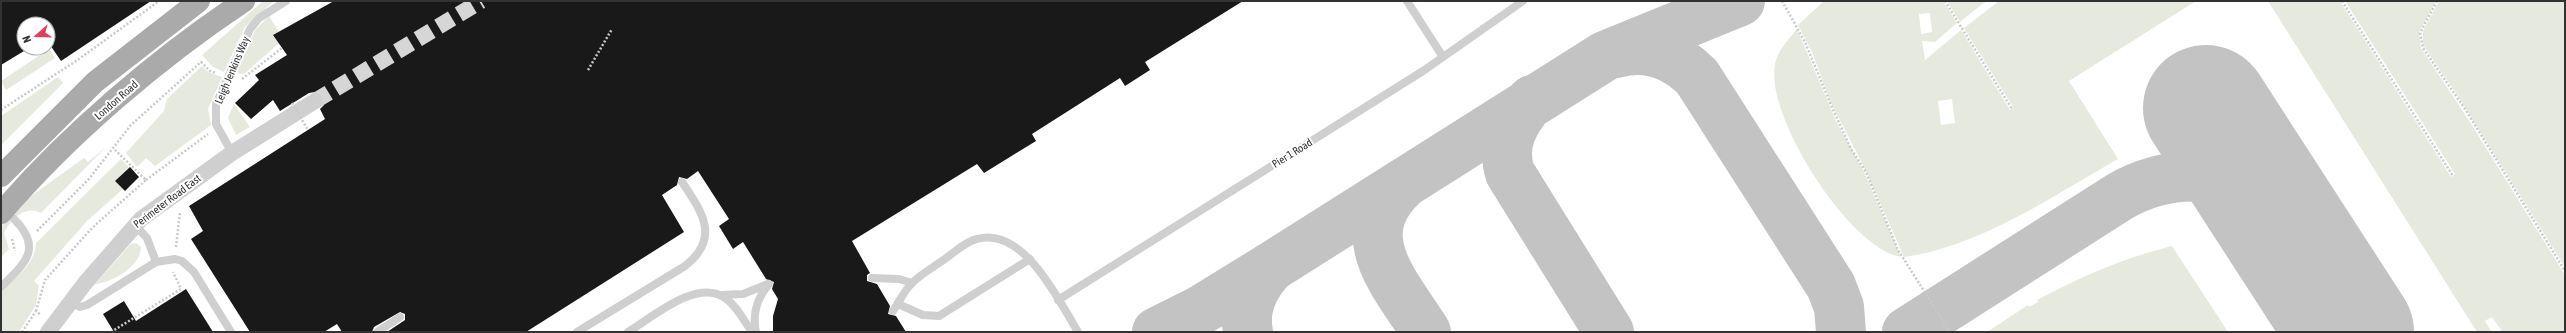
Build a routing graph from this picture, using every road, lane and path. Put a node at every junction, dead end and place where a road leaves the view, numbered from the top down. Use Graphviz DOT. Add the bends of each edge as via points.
graph roads {
  1 [pos="159,1"];
  2 [pos="199,1"];
  3 [pos="244,1"];
  4 [pos="286,1"];
  5 [pos="1407,1"];
  6 [pos="1523,1"];
  7 [pos="1782,1"];
  8 [pos="1945,1"];
  9 [pos="2342,1"];
  10 [pos="2437,1"];
  11 [pos="612,29"];
  12 [pos="282,48"];
  13 [pos="1444,57"];
  14 [pos="588,70"];
  15 [pos="231,74"];
  16 [pos="315,102"];
  17 [pos="292,103"];
  18 [pos="2012,108"];
  19 [pos="1,110"];
  20 [pos="310,123"];
  21 [pos="218,127"];
  22 [pos="304,127"];
  23 [pos="308,130"];
  24 [pos="114,149"];
  25 [pos="232,153"];
  26 [pos="1,176"];
  27 [pos="2453,176"];
  28 [pos="146,180"];
  29 [pos="682,182"];
  30 [pos="180,209"];
  31 [pos="8,216"];
  32 [pos="135,224"];
  33 [pos="28,239"];
  34 [pos="16,252"];
  35 [pos="175,259"];
  36 [pos="1030,259"];
  37 [pos="156,262"];
  38 [pos="2565,271"];
  39 [pos="872,278"];
  40 [pos="912,283"];
  41 [pos="1,287"];
  42 [pos="719,295"];
  43 [pos="1058,300"];
  44 [pos="71,302"];
  45 [pos="36,311"];
  46 [pos="400,317"];
  47 [pos="48,332"];
  48 [pos="112,332"];
  49 [pos="231,332"];
  50 [pos="377,332"];
  51 [pos="577,332"];
  52 [pos="628,332"];
  53 [pos="752,332"];
  54 [pos="756,332"];
  55 [pos="1078,332"];
  56 [pos="1950,332"];
  1 -- 19 [label="path" via="79,59"];
  2 -- 26 [label="main road" via="95,82"];
  3 -- 31 [label="main road, London Road" via="115,99"];
  4 -- 15 [label="lane, Leigh Jenkins Way" via="254,23"];
  5 -- 13 [label="lane"];
  6 -- 13 [label="lane, Pier 1 Road"];
  7 -- 56 [label="path" via="1805,42 1831,105 1868,177 1898,250"];
  8 -- 18 [label="path"];
  9 -- 27 [label="path"];
  10 -- 38 [label="path" via="2420,33 2423,48 2465,110"];
  11 -- 14 [label="path"];
  12 -- 15 [label="path" via="244,80"];
  13 -- 43 [label="lane, Pier 1 Road"];
  15 -- 21 [label="lane, Leigh Jenkins Way" via="216,104 215,117"];
  15 -- 24 [label="path" via="226,71 225,75 210,71 202,62 131,124"];
  16 -- 25 [label="street, Perimeter Road East"];
  17 -- 23 [label="path, bridge"];
  20 -- 22 [label="path"];
  21 -- 25 [label="lane, Leigh Jenkins Way"];
  21 -- 28 [label="path"];
  24 -- 28 [label="path"];
  24 -- 33 [label="path" via="74,194"];
  25 -- 32 [label="street, Perimeter Road East"];
  28 -- 45 [label="path" via="93,226 45,280"];
  29 -- 51 [label="lane" via="700,210 705,224 705,238 700,252 685,266"];
  30 -- 35 [label="path"];
  31 -- 33 [label="lane"];
  32 -- 37 [label="lane" via="147,238"];
  32 -- 44 [label="street, Perimeter Road East"];
  33 -- 34 [label="path"];
  33 -- 41 [label="lane" via="30,251 26,262"];
  35 -- 37 [label="lane"];
  35 -- 48 [label="path" via="173,275 181,289"];
  35 -- 49 [label="lane" via="194,272"];
  36 -- 40 [label="lane" via="1003,241 977,238"];
  36 -- 40 [label="lane" via="939,316 923,315 895,307"];
  36 -- 43 [label="lane"];
  37 -- 44 [label="lane" via="87,305 80,307"];
  39 -- 40 [label="lane" via="899,278"];
  42 -- 52 [label="lane" via="708,292 692,294"];
  42 -- 53 [label="lane" via="732,305"];
  42 -- 54 [label="lane" via="743,294 769,284 756,306"];
  43 -- 55 [label="lane"];
  44 -- 47 [label="street, Perimeter Road East"];
  46 -- 50 [label="lane"];
}
